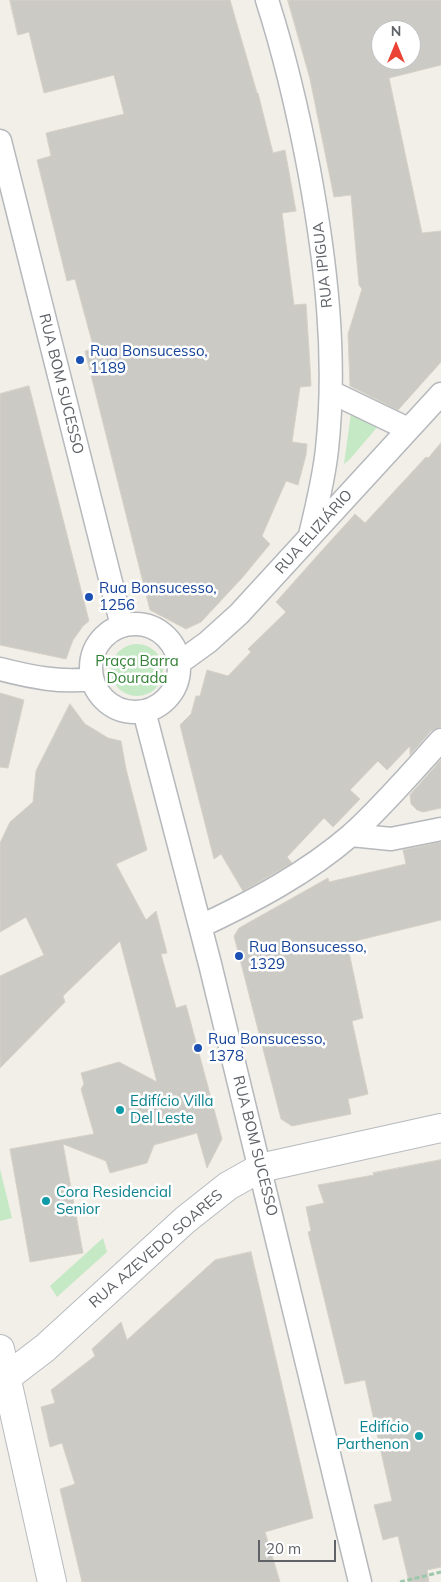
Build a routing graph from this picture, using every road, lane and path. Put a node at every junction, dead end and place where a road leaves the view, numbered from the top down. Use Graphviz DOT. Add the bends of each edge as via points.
graph roads {
  1 [pos="268,0"];
  2 [pos="0,141"];
  3 [pos="331,392"];
  4 [pos="441,394"];
  5 [pos="408,429"];
  6 [pos="310,535"];
  7 [pos="122,626"];
  8 [pos="179,663"];
  9 [pos="0,669"];
  10 [pos="92,679"];
  11 [pos="144,711"];
  12 [pos="441,740"];
  13 [pos="441,829"];
  14 [pos="351,835"];
  15 [pos="201,926"];
  16 [pos="441,1128"];
  17 [pos="260,1168"];
  18 [pos="0,1349"];
  19 [pos="7,1377"];
  20 [pos="441,1572"];
  21 [pos="52,1582"];
  22 [pos="360,1582"];
  23 [pos="400,1582"];
  1 -- 3 [label="street, RUA IPIGUA" via="298,112 320,231 330,325"];
  2 -- 7 [label="street, RUA BOM SUCESSO"];
  3 -- 5 [label="street"];
  3 -- 6 [label="street, RUA IPIGUA" via="321,491"];
  4 -- 5 [label="street, RUA ELIZIÁRIO"];
  5 -- 6 [label="street, RUA ELIZIÁRIO"];
  6 -- 8 [label="street, RUA ELIZIÁRIO" via="238,614"];
  7 -- 8 [label="street" via="141,624 158,630 170,641"];
  7 -- 10 [label="street" via="108,633 97,646 92,662"];
  8 -- 11 [label="street" via="174,690 162,702"];
  9 -- 10 [label="street" via="33,677 73,681"];
  10 -- 11 [label="street" via="100,695 113,706 130,712"];
  11 -- 15 [label="street, RUA BOM SUCESSO"];
  12 -- 14 [label="street"];
  13 -- 14 [label="street" via="391,839"];
  14 -- 15 [label="street" via="288,881"];
  15 -- 17 [label="street, RUA BOM SUCESSO"];
  16 -- 17 [label="street, RUA AZEVEDO SOARES"];
  17 -- 19 [label="street, RUA AZEVEDO SOARES" via="228,1186 185,1220 44,1348"];
  17 -- 22 [label="street, RUA BOM SUCESSO"];
  18 -- 19 [label="street"];
  19 -- 21 [label="street"];
  20 -- 23 [label="path"];
}
